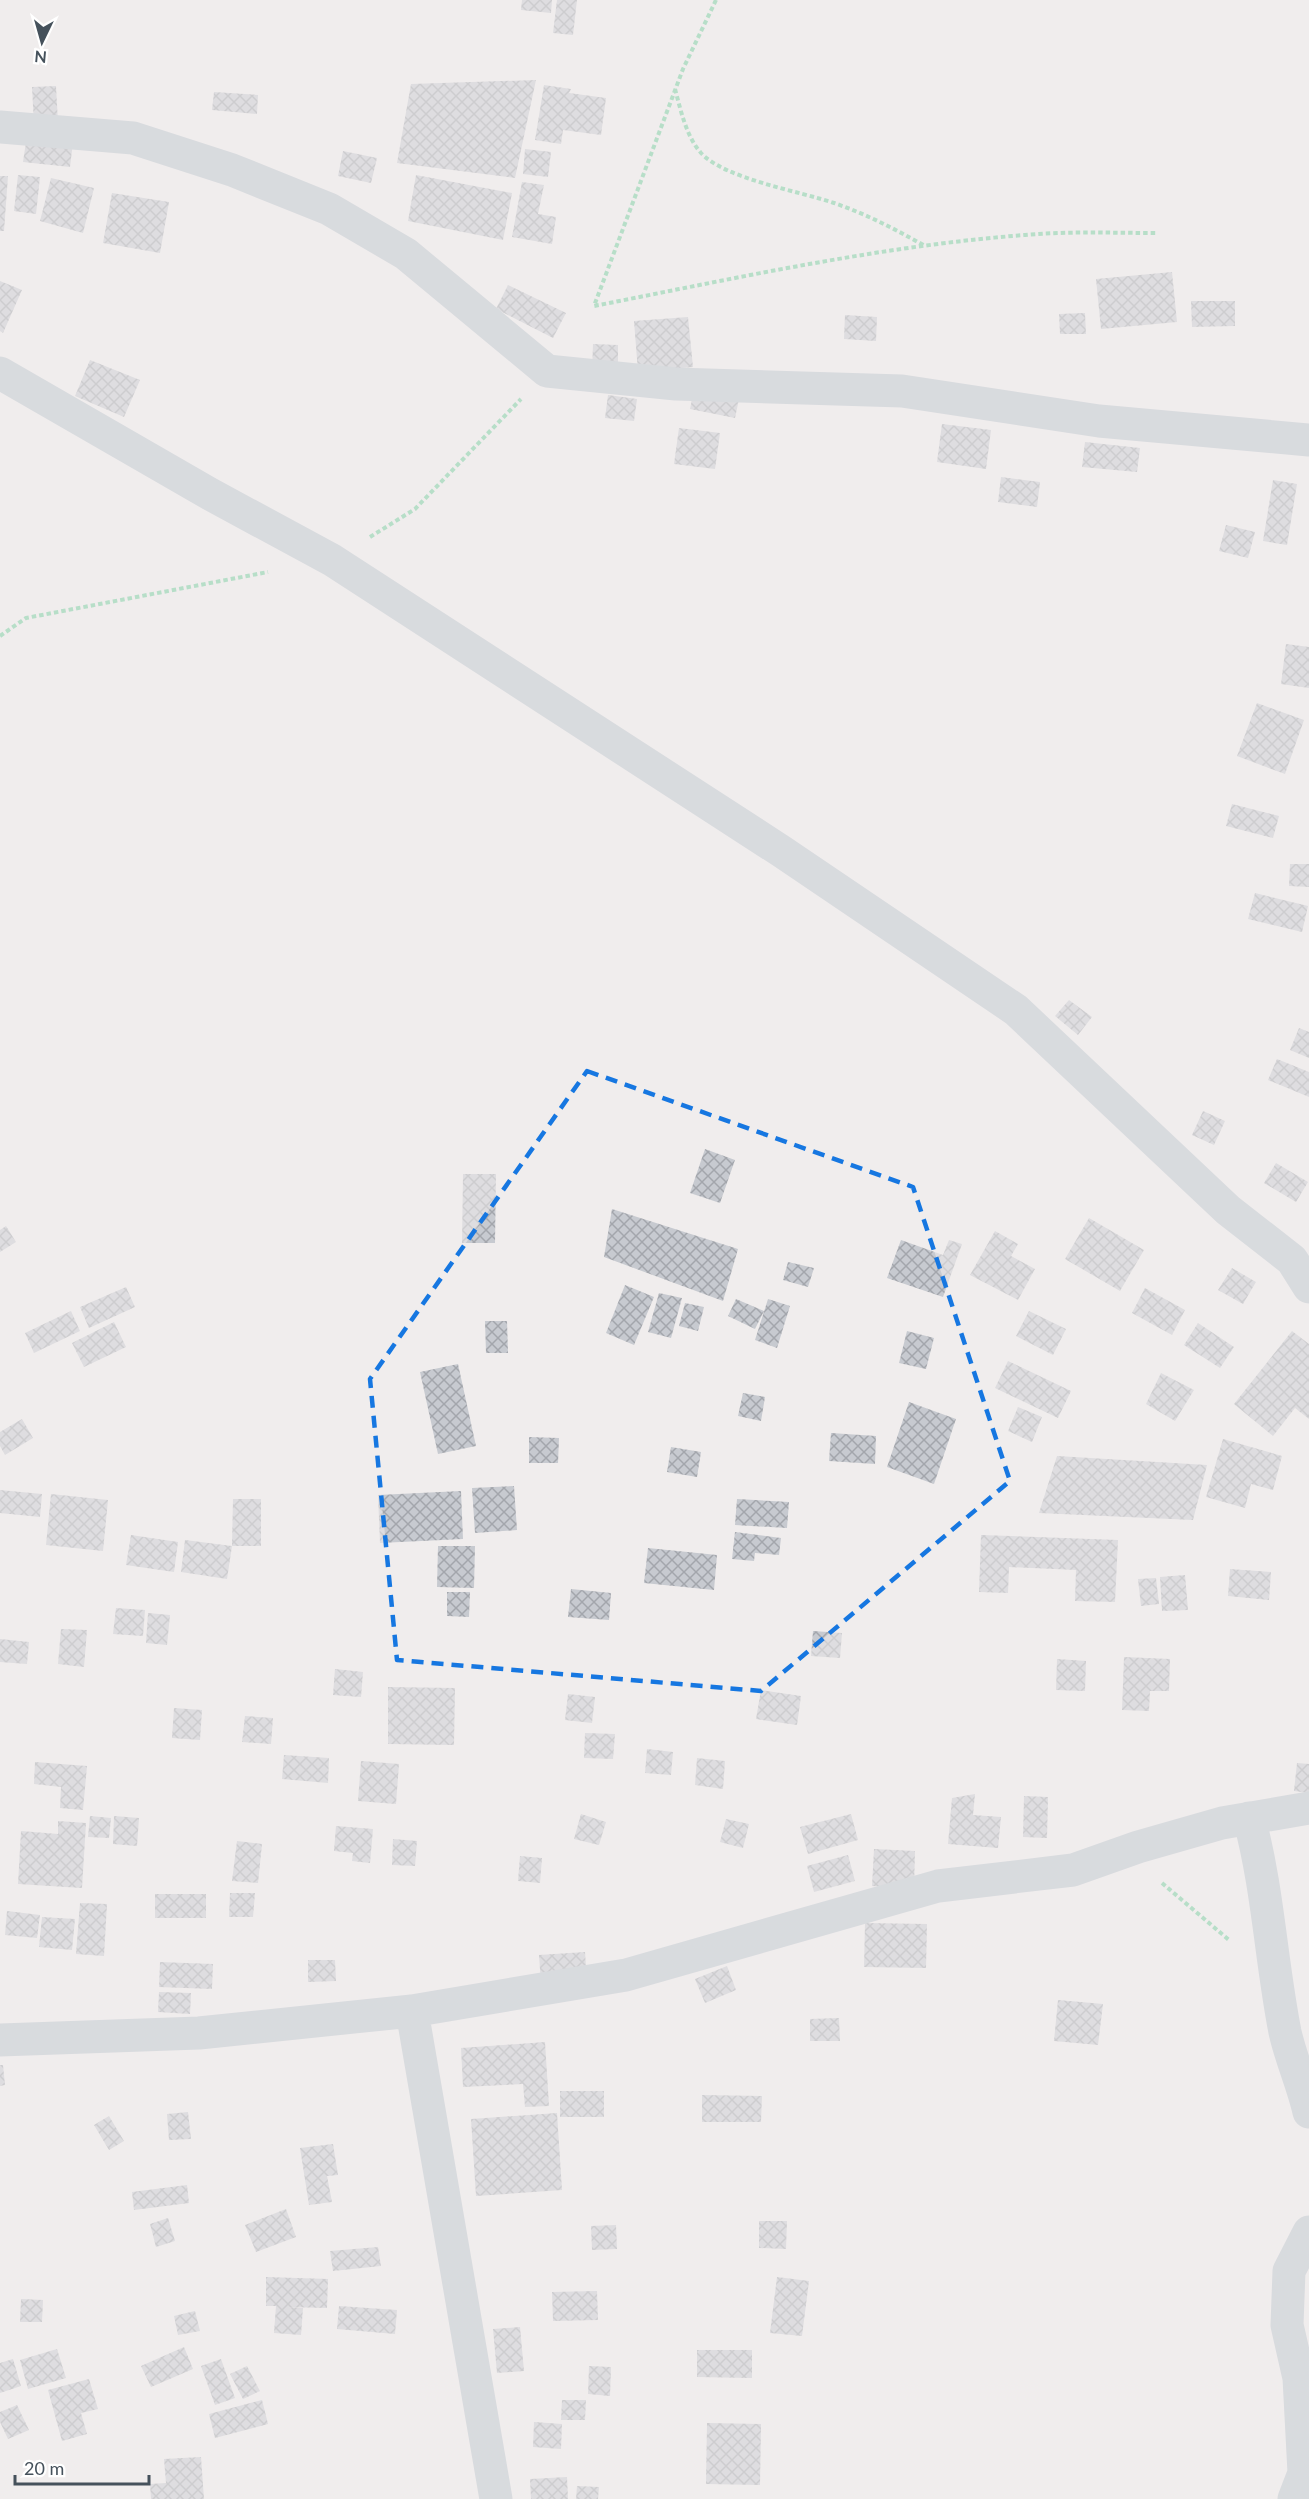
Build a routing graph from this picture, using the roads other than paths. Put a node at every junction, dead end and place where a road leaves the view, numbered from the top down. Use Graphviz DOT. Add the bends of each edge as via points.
graph roads {
  1 [pos="0,127"];
  2 [pos="0,373"];
  3 [pos="1309,440"];
  4 [pos="1309,1287"];
  5 [pos="1309,1808"];
  6 [pos="1249,1818"];
  7 [pos="412,2011"];
  8 [pos="0,2040"];
  9 [pos="1309,2112"];
  10 [pos="1309,2232"];
  11 [pos="496,2499"];
  12 [pos="1294,2499"];
  1 -- 3 [label="street" via="133,138 232,170 329,209 406,254 547,371 676,384 902,391 1099,421"];
  2 -- 4 [label="street" via="332,560 781,851 1016,1010 1228,1210 1292,1260"];
  5 -- 6 [label="street"];
  6 -- 7 [label="street" via="1125,1851 1073,1870 938,1886 626,1975"];
  6 -- 9 [label="street" via="1260,1859 1286,2035"];
  7 -- 8 [label="street" via="199,2033"];
  7 -- 11 [label="street"];
  10 -- 12 [label="street" via="1289,2271 1287,2325 1299,2378 1304,2473"];
}
